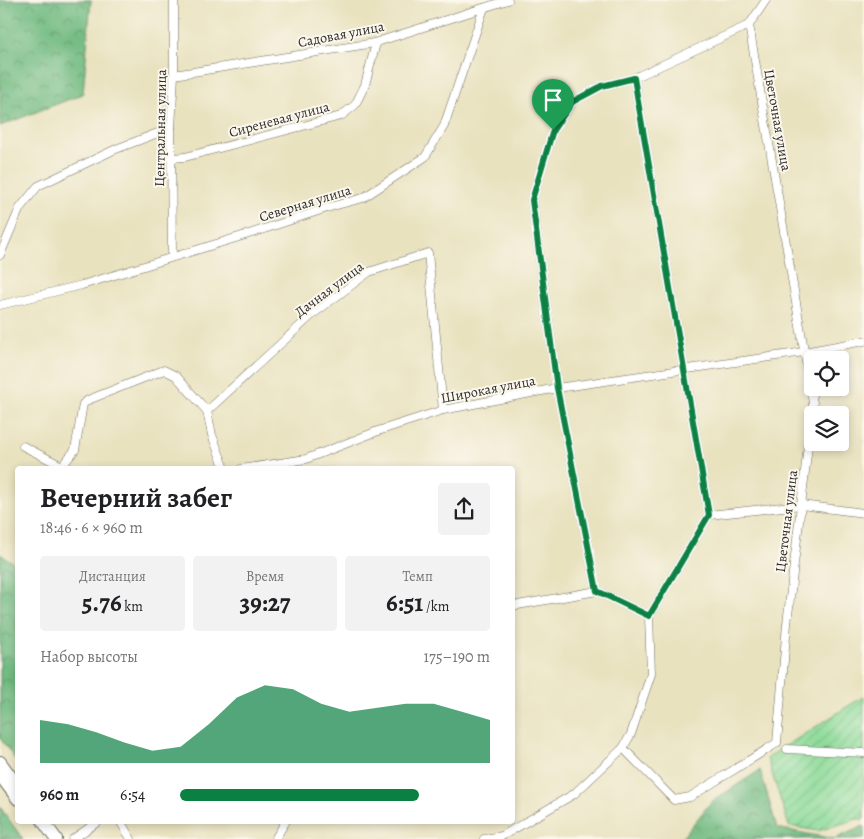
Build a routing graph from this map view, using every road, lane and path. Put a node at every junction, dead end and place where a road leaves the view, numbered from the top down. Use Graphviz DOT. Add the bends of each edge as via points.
graph roads {
  1 [pos="174,0"];
  2 [pos="508,0"];
  3 [pos="766,0"];
  4 [pos="484,8"];
  5 [pos="749,25"];
  6 [pos="376,43"];
  7 [pos="174,74"];
  8 [pos="634,78"];
  9 [pos="171,128"];
  10 [pos="171,158"];
  11 [pos="0,255"];
  12 [pos="172,257"];
  13 [pos="0,305"];
  14 [pos="864,341"];
  15 [pos="809,351"];
  16 [pos="804,352"];
  17 [pos="684,370"];
  18 [pos="557,388"];
  19 [pos="812,396"];
  20 [pos="443,410"];
  21 [pos="207,411"];
  22 [pos="23,446"];
  23 [pos="224,466"];
  24 [pos="260,466"];
  25 [pos="801,505"];
  26 [pos="864,513"];
  27 [pos="709,515"];
  28 [pos="597,591"];
  29 [pos="515,605"];
  30 [pos="649,616"];
  31 [pos="623,748"];
  32 [pos="787,749"];
  33 [pos="864,753"];
  34 [pos="0,762"];
  35 [pos="0,775"];
  36 [pos="15,782"];
  37 [pos="15,795"];
  38 [pos="35,824"];
  39 [pos="45,824"];
  40 [pos="95,824"];
  41 [pos="122,824"];
  42 [pos="284,824"];
  43 [pos="46,839"];
  44 [pos="56,839"];
  45 [pos="73,839"];
  46 [pos="131,839"];
  47 [pos="275,839"];
  48 [pos="484,839"];
  1 -- 7 [label="street, Центральная улица"];
  2 -- 4 [label="street, Садовая улица"];
  3 -- 5 [label="street"];
  4 -- 6 [label="street, Садовая улица"];
  4 -- 12 [label="street, Северная улица" via="444,126 426,157 364,198"];
  5 -- 8 [label="street"];
  5 -- 16 [label="street, Цветочная улица"];
  6 -- 7 [label="street, Садовая улица"];
  6 -- 10 [label="street, Сиреневая улица" via="365,85 355,105 341,116"];
  7 -- 9 [label="street, Центральная улица"];
  8 -- 17 [label="street"];
  8 -- 18 [label="street" via="602,86 572,102 553,130 532,200"];
  9 -- 10 [label="street, Центральная улица"];
  9 -- 11 [label="street" via="116,149 38,186 20,208"];
  10 -- 12 [label="street, Центральная улица"];
  12 -- 13 [label="street, Северная улица" via="82,285"];
  14 -- 15 [label="street, Широкая улица"];
  16 -- 17 [label="street, Широкая улица"];
  17 -- 18 [label="street, Широкая улица"];
  17 -- 27 [label="street"];
  18 -- 20 [label="street, Широкая улица"];
  18 -- 28 [label="street"];
  19 -- 25 [label="street, Цветочная улица"];
  20 -- 21 [label="street, Дачная улица" via="428,253 369,272 312,314"];
  20 -- 24 [label="street, Широкая улица" via="306,459"];
  21 -- 22 [label="street" via="176,376 164,370 83,404 75,450 62,466"];
  21 -- 23 [label="street"];
  25 -- 26 [label="street"];
  25 -- 27 [label="street"];
  25 -- 31 [label="street, Цветочная улица" via="777,743 690,797 674,800"];
  27 -- 30 [label="street"];
  28 -- 29 [label="street"];
  28 -- 30 [label="street"];
  30 -- 31 [label="street" via="651,674"];
  31 -- 48 [label="street" via="574,794 502,836"];
  32 -- 33 [label="street"];
  34 -- 36 [label="main road"];
  35 -- 37 [label="main road"];
  38 -- 43 [label="main road"];
  39 -- 44 [label="main road"];
  40 -- 45 [label="street"];
  41 -- 46 [label="street"];
  42 -- 47 [label="street"];
}
